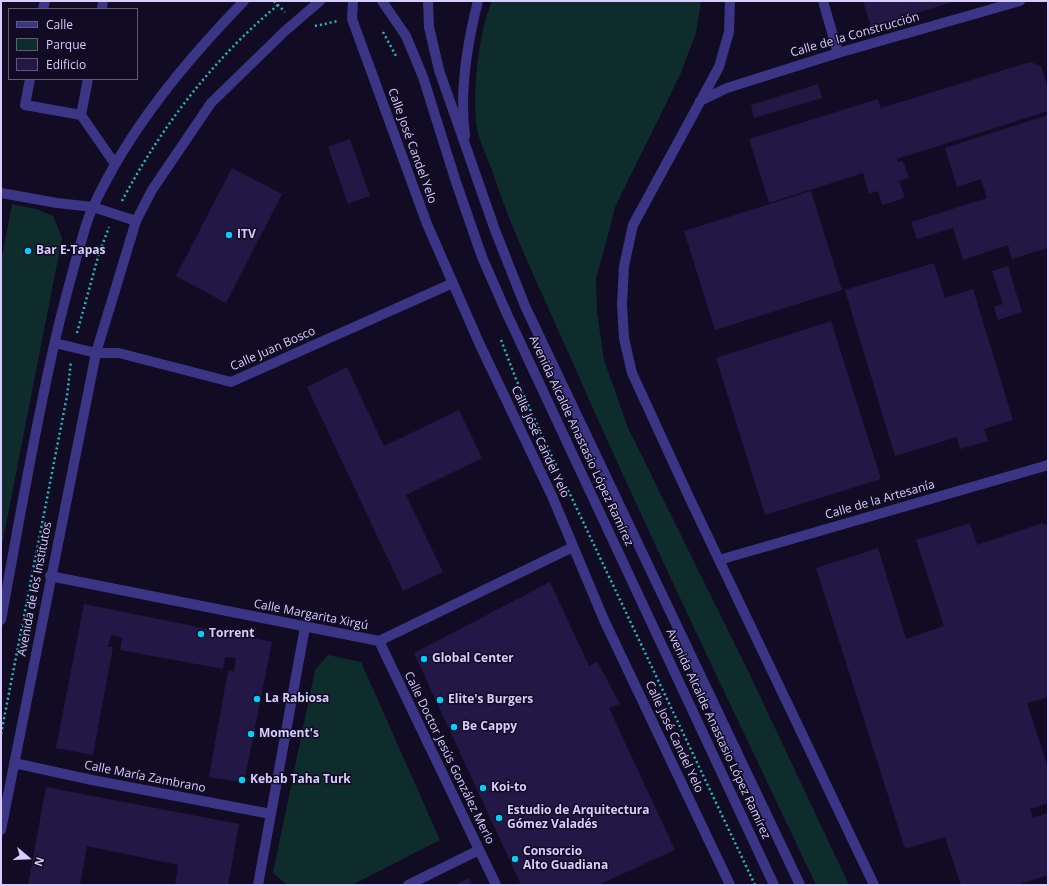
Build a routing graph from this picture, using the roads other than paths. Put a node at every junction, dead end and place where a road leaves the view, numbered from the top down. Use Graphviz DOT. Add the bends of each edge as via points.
graph roads {
  1 [pos="244,1"];
  2 [pos="320,1"];
  3 [pos="353,1"];
  4 [pos="382,1"];
  5 [pos="428,1"];
  6 [pos="478,1"];
  7 [pos="730,1"];
  8 [pos="823,1"];
  9 [pos="1020,1"];
  10 [pos="838,53"];
  11 [pos="30,80"];
  12 [pos="88,80"];
  13 [pos="700,101"];
  14 [pos="80,115"];
  15 [pos="466,150"];
  16 [pos="115,164"];
  17 [pos="1,193"];
  18 [pos="93,207"];
  19 [pos="136,221"];
  20 [pos="453,283"];
  21 [pos="55,343"];
  22 [pos="96,353"];
  23 [pos="1048,465"];
  24 [pos="573,547"];
  25 [pos="720,560"];
  26 [pos="50,576"];
  27 [pos="1,620"];
  28 [pos="305,627"];
  29 [pos="379,641"];
  30 [pos="14,763"];
  31 [pos="271,814"];
  32 [pos="1,830"];
  33 [pos="479,850"];
  34 [pos="258,885"];
  35 [pos="408,885"];
  36 [pos="496,885"];
  37 [pos="730,885"];
  38 [pos="774,885"];
  39 [pos="800,885"];
  40 [pos="874,885"];
  1 -- 16 [label="street" via="181,69"];
  2 -- 19 [label="street, Avenida de los Institutos" via="285,31 211,103 152,190"];
  3 -- 20 [label="street, Calle José Candel Yelo" via="352,19 427,224"];
  4 -- 38 [label="street, Avenida Alcalde Anastasio López Ramírez" via="406,36 420,70 480,250 507,314"];
  5 -- 15 [label="street, Avenida Alcalde Anastasio López Ramírez" via="429,27 439,70"];
  6 -- 15 [label="street" via="463,82"];
  7 -- 13 [label="street" via="729,32 718,67"];
  8 -- 10 [label="street"];
  9 -- 10 [label="street, Calle de la Construcción"];
  10 -- 13 [label="street, Calle de la Construcción" via="727,88"];
  11 -- 14 [label="street" via="25,105"];
  12 -- 14 [label="street"];
  13 -- 25 [label="street" via="633,225 624,266 622,305 624,338 632,373"];
  14 -- 16 [label="street"];
  15 -- 39 [label="street, Avenida Alcalde Anastasio López Ramírez" via="525,306"];
  16 -- 18 [label="street"];
  17 -- 18 [label="street"];
  18 -- 19 [label="street"];
  18 -- 21 [label="street"];
  19 -- 22 [label="street, Avenida de los Institutos"];
  20 -- 22 [label="street, Calle Juan Bosco" via="231,382 119,354"];
  20 -- 24 [label="street, Calle José Candel Yelo"];
  21 -- 22 [label="street"];
  21 -- 27 [label="street"];
  22 -- 26 [label="street, Avenida de los Institutos"];
  23 -- 25 [label="street, Calle de la Artesanía"];
  24 -- 29 [label="street, Calle Margarita Xirgú"];
  24 -- 37 [label="street, Calle José Candel Yelo" via="604,620"];
  25 -- 40 [label="street"];
  26 -- 28 [label="street, Calle Margarita Xirgú"];
  26 -- 30 [label="street, Avenida de los Institutos"];
  28 -- 29 [label="street, Calle Margarita Xirgú"];
  28 -- 31 [label="street"];
  29 -- 33 [label="street, Calle Doctor Jesús González Merlo"];
  30 -- 31 [label="street, Calle María Zambrano"];
  30 -- 32 [label="street, Avenida de los Institutos"];
  31 -- 34 [label="street"];
  33 -- 35 [label="street"];
  33 -- 36 [label="street, Calle Doctor Jesús González Merlo"];
}
